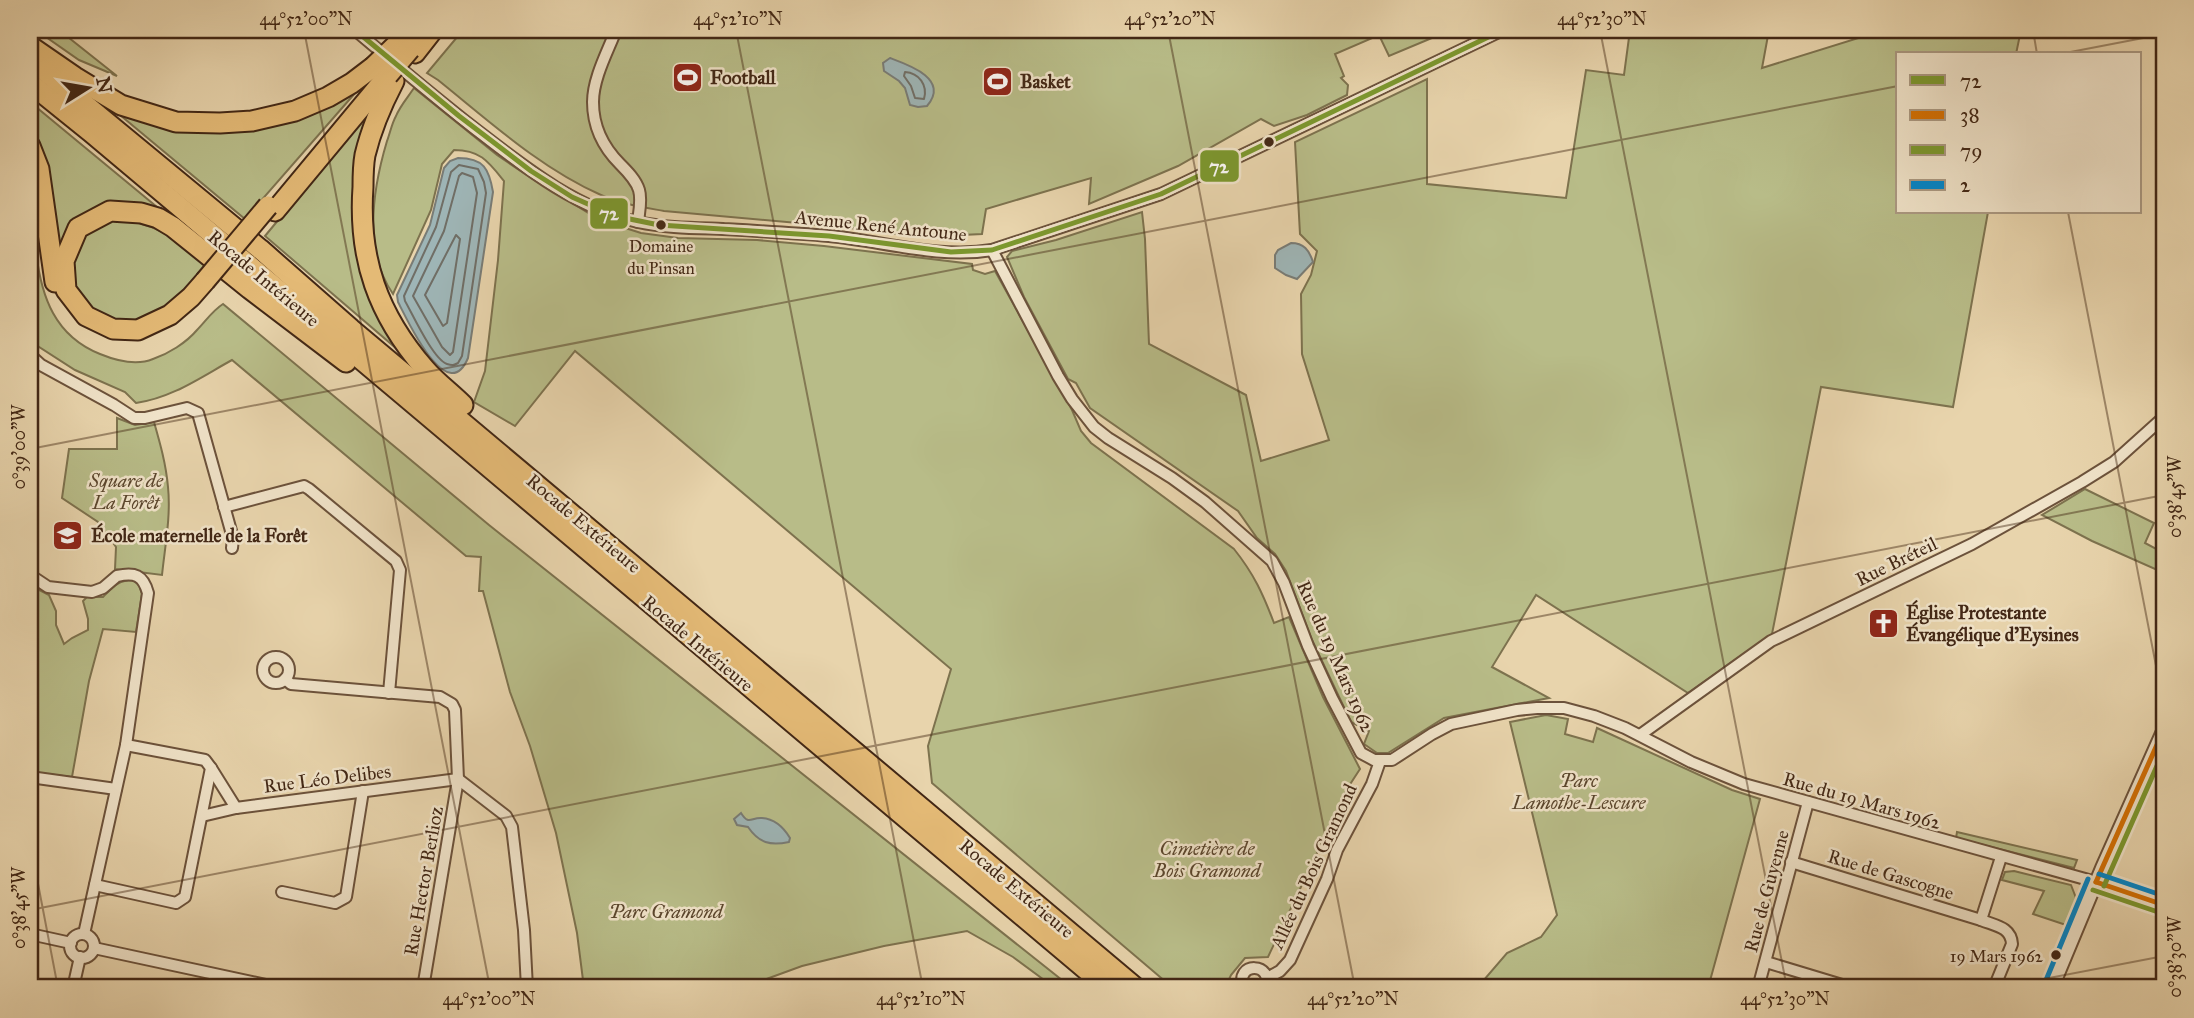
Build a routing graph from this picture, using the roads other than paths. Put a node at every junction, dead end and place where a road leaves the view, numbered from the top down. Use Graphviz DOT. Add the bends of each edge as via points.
graph roads {
  1 [pos="355,30"];
  2 [pos="415,30"];
  3 [pos="427,30"];
  4 [pos="433,30"];
  5 [pos="616,30"];
  6 [pos="1503,30"];
  7 [pos="407,44"];
  8 [pos="30,46"];
  9 [pos="30,59"];
  10 [pos="384,74"];
  11 [pos="30,83"];
  12 [pos="30,146"];
  13 [pos="638,222"];
  14 [pos="992,250"];
  15 [pos="209,284"];
  16 [pos="30,355"];
  17 [pos="35,367"];
  18 [pos="408,398"];
  19 [pos="2164,417"];
  20 [pos="548,493"];
  21 [pos="224,507"];
  22 [pos="232,548"];
  23 [pos="30,575"];
  24 [pos="285,679"];
  25 [pos="389,693"];
  26 [pos="2164,729"];
  27 [pos="1640,735"];
  28 [pos="126,745"];
  29 [pos="1381,761"];
  30 [pos="211,768"];
  31 [pos="30,777"];
  32 [pos="458,779"];
  33 [pos="116,789"];
  34 [pos="363,791"];
  35 [pos="1808,802"];
  36 [pos="236,807"];
  37 [pos="202,816"];
  38 [pos="2001,857"];
  39 [pos="1791,862"];
  40 [pos="2096,882"];
  41 [pos="95,886"];
  42 [pos="282,891"];
  43 [pos="2164,905"];
  44 [pos="1981,920"];
  45 [pos="30,934"];
  46 [pos="84,934"];
  47 [pos="71,943"];
  48 [pos="94,948"];
  49 [pos="80,957"];
  50 [pos="1766,962"];
  51 [pos="1266,983"];
  52 [pos="73,988"];
  53 [pos="280,988"];
  54 [pos="423,988"];
  55 [pos="527,988"];
  56 [pos="1108,988"];
  57 [pos="1136,988"];
  58 [pos="1244,988"];
  59 [pos="1758,988"];
  60 [pos="1852,988"];
  61 [pos="1994,988"];
  62 [pos="2052,988"];
  1 -- 13 [label="street, Avenue René Antoune" via="547,181 600,211"];
  2 -- 7 [label="highway"];
  3 -- 7 [label="highway"];
  4 -- 7 [label="highway"];
  5 -- 13 [label="street" via="593,98 594,116 607,150 636,183"];
  6 -- 14 [label="street, Avenue René Antoune" via="1174,189"];
  7 -- 10 [label="highway"];
  8 -- 10 [label="highway" via="121,105 176,122 252,121 295,111 352,83"];
  9 -- 20 [label="highway, Rocade Extérieure"];
  10 -- 15 [label="highway"];
  10 -- 20 [label="highway" via="382,104 365,157 360,218 373,284 384,310 425,370 536,469"];
  11 -- 18 [label="highway, Rocade Intérieure"];
  12 -- 15 [label="highway" via="41,182 58,294 80,325 108,341 141,340 169,330 195,307"];
  13 -- 14 [label="street, Avenue René Antoune" via="835,236 941,251"];
  14 -- 29 [label="street, Rue du 19 Mars 1962" via="1058,376 1094,427 1205,502 1272,561 1356,746"];
  15 -- 18 [label="highway" via="170,315 138,330 113,328 86,316 66,290 64,261 78,228 110,211 158,218 372,382"];
  16 -- 17 [label="street"];
  17 -- 21 [label="street" via="134,418 194,409"];
  18 -- 56 [label="highway, Rocade Intérieure"];
  19 -- 27 [label="street, Rue Bréteil" via="2114,462 2082,482 1972,544 1771,641"];
  20 -- 57 [label="highway, Rocade Extérieure"];
  21 -- 22 [label="street"];
  21 -- 25 [label="street" via="304,486 396,561 400,570"];
  23 -- 28 [label="street" via="48,587 92,592 122,574 145,581 148,593"];
  24 -- 25 [label="street" via="291,684"];
  25 -- 32 [label="street, Rue Hector Berlioz" via="440,697 452,704"];
  26 -- 40 [label="street"];
  27 -- 29 [label="street, Rue du 19 Mars 1962" via="1577,711 1517,710 1451,724 1392,760"];
  27 -- 35 [label="street, Rue du 19 Mars 1962" via="1717,774"];
  28 -- 30 [label="street" via="205,761"];
  28 -- 33 [label="street"];
  29 -- 51 [label="street, Allée du Bois Gramond" via="1290,960"];
  30 -- 36 [label="street"];
  30 -- 37 [label="street"];
  31 -- 33 [label="street"];
  32 -- 34 [label="street, Rue Léo Delibes"];
  32 -- 54 [label="street, Rue Hector Berlioz"];
  32 -- 55 [label="street" via="506,816 512,827"];
  33 -- 41 [label="street"];
  34 -- 36 [label="street, Rue Léo Delibes"];
  34 -- 42 [label="street" via="346,897 335,903"];
  35 -- 38 [label="street, Rue du 19 Mars 1962"];
  35 -- 39 [label="street, Rue de Guyenne"];
  36 -- 37 [label="street, Rue Léo Delibes"];
  37 -- 41 [label="street" via="185,897 176,903"];
  38 -- 40 [label="street, Rue du 19 Mars 1962"];
  38 -- 44 [label="street"];
  39 -- 44 [label="street, Rue de Gascogne"];
  39 -- 50 [label="street, Rue de Guyenne"];
  40 -- 43 [label="street"];
  40 -- 62 [label="street"];
  41 -- 46 [label="street"];
  44 -- 61 [label="street, Rue de Gascogne" via="2006,929 2011,937"];
  45 -- 47 [label="street"];
  46 -- 47 [label="street"];
  46 -- 48 [label="street"];
  47 -- 49 [label="street" via="71,950"];
  48 -- 49 [label="street"];
  48 -- 53 [label="street"];
  49 -- 52 [label="street"];
  50 -- 59 [label="street, Rue de Guyenne"];
  50 -- 60 [label="street"];
  51 -- 58 [label="street" via="1263,971 1250,969 1242,979"];
}
